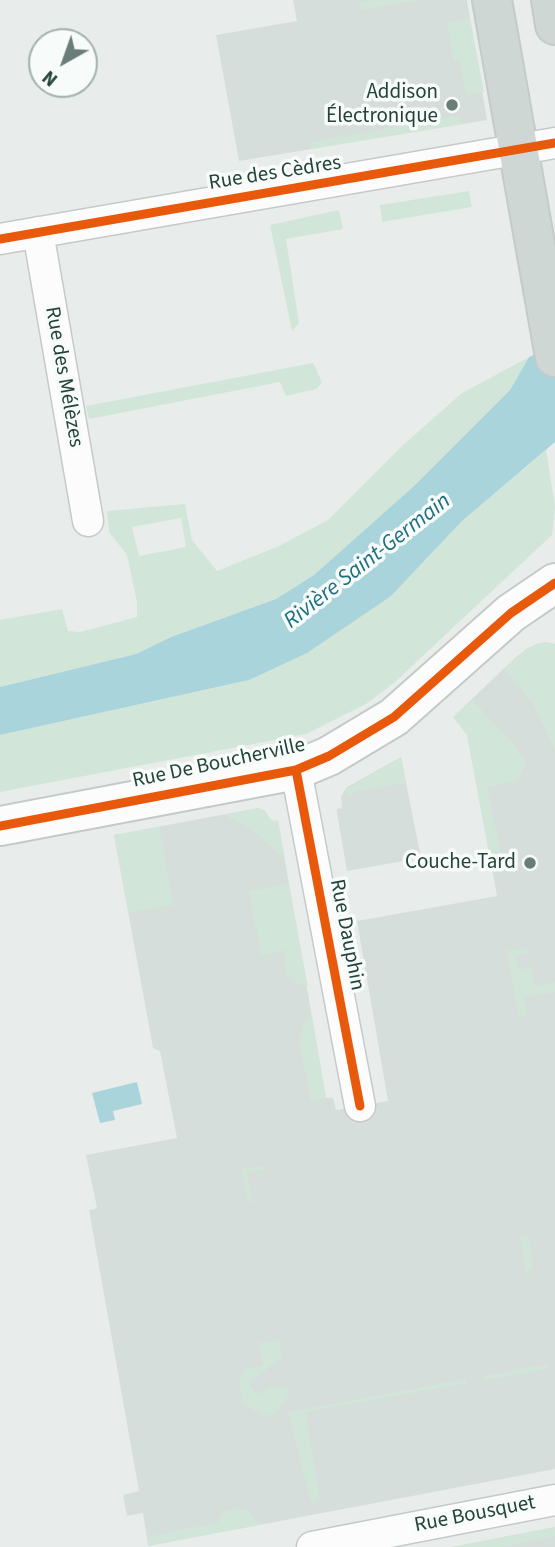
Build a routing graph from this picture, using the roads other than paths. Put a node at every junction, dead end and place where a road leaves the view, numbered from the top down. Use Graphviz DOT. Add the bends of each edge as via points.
graph roads {
  1 [pos="492,0"];
  2 [pos="551,0"];
  3 [pos="555,24"];
  4 [pos="537,146"];
  5 [pos="38,232"];
  6 [pos="0,239"];
  7 [pos="553,347"];
  8 [pos="88,521"];
  9 [pos="555,583"];
  10 [pos="296,770"];
  11 [pos="0,825"];
  12 [pos="360,1106"];
  13 [pos="555,1500"];
  14 [pos="312,1547"];
  1 -- 4 [label="main road"];
  2 -- 3 [label="main road"];
  4 -- 5 [label="street, Rue des Cèdres"];
  4 -- 7 [label="main road"];
  5 -- 6 [label="street, Rue des Cèdres"];
  5 -- 8 [label="street, Rue des Mélèzes"];
  9 -- 10 [label="street, Rue De Boucherville" via="511,614 394,717 354,743"];
  10 -- 11 [label="street, Rue De Boucherville"];
  10 -- 12 [label="street, Rue Dauphin"];
  13 -- 14 [label="street, Rue Bousquet"];
}
